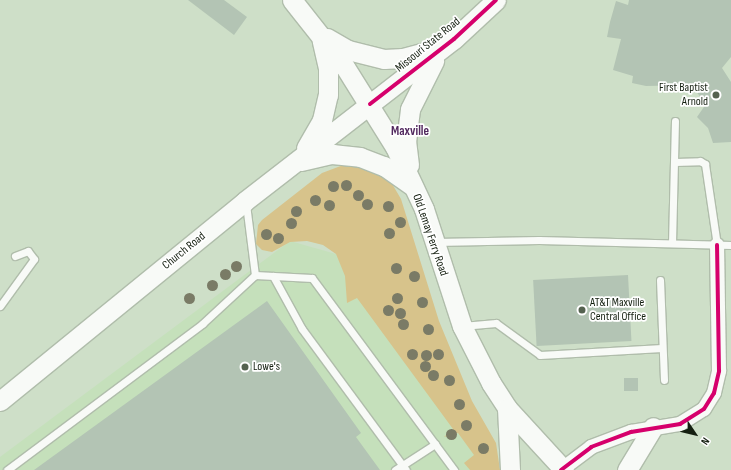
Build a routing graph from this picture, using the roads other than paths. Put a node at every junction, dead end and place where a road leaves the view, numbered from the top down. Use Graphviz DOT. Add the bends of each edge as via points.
graph roads {
  1 [pos="292,0"];
  2 [pos="496,0"];
  3 [pos="318,30"];
  4 [pos="454,39"];
  5 [pos="370,104"];
  6 [pos="675,121"];
  7 [pos="675,162"];
  8 [pos="292,164"];
  9 [pos="416,191"];
  10 [pos="246,201"];
  11 [pos="435,242"];
  12 [pos="672,243"];
  13 [pos="717,245"];
  14 [pos="731,245"];
  15 [pos="15,256"];
  16 [pos="255,275"];
  17 [pos="273,276"];
  18 [pos="660,280"];
  19 [pos="0,306"];
  20 [pos="462,326"];
  21 [pos="662,348"];
  22 [pos="664,380"];
  23 [pos="0,401"];
  24 [pos="507,408"];
  25 [pos="653,428"];
  26 [pos="435,444"];
  27 [pos="405,468"];
  28 [pos="562,469"];
  29 [pos="8,470"];
  30 [pos="395,470"];
  31 [pos="454,470"];
  32 [pos="510,470"];
  33 [pos="627,470"];
  1 -- 3 [label="main road, Old Lemay Ferry Road"];
  2 -- 4 [label="main road, Missouri State Road"];
  3 -- 4 [label="main road" via="348,50 384,59 421,55"];
  3 -- 5 [label="main road, Old Lemay Ferry Road"];
  3 -- 8 [label="main road" via="328,68 328,95 316,132"];
  4 -- 5 [label="main road, Missouri State Road"];
  4 -- 9 [label="main road" via="422,78 410,109 406,147"];
  5 -- 8 [label="main road, Church Road"];
  5 -- 9 [label="main road, Old Lemay Ferry Road"];
  6 -- 7 [label="lane"];
  7 -- 12 [label="lane"];
  7 -- 13 [label="lane" via="700,161 705,164"];
  8 -- 9 [label="main road" via="332,154 360,157 396,173"];
  8 -- 10 [label="main road, Church Road"];
  9 -- 11 [label="main road, Old Lemay Ferry Road"];
  10 -- 16 [label="lane"];
  10 -- 23 [label="main road, Church Road"];
  11 -- 12 [label="lane"];
  11 -- 20 [label="main road, Old Lemay Ferry Road"];
  12 -- 13 [label="lane"];
  13 -- 14 [label="lane"];
  13 -- 25 [label="street" via="719,371 714,393 692,419"];
  15 -- 19 [label="lane" via="28,251 34,259"];
  16 -- 17 [label="lane"];
  16 -- 29 [label="lane" via="202,324"];
  17 -- 26 [label="lane" via="312,278"];
  17 -- 27 [label="lane" via="302,329"];
  18 -- 21 [label="lane"];
  20 -- 21 [label="lane" via="496,323 540,355"];
  20 -- 24 [label="main road, Old Lemay Ferry Road"];
  21 -- 22 [label="lane"];
  24 -- 28 [label="main road, Old Lemay Ferry Road"];
  24 -- 32 [label="main road"];
  25 -- 28 [label="street" via="591,447"];
  25 -- 33 [label="main road"];
  26 -- 27 [label="lane"];
  26 -- 31 [label="lane"];
  27 -- 30 [label="lane"];
}
